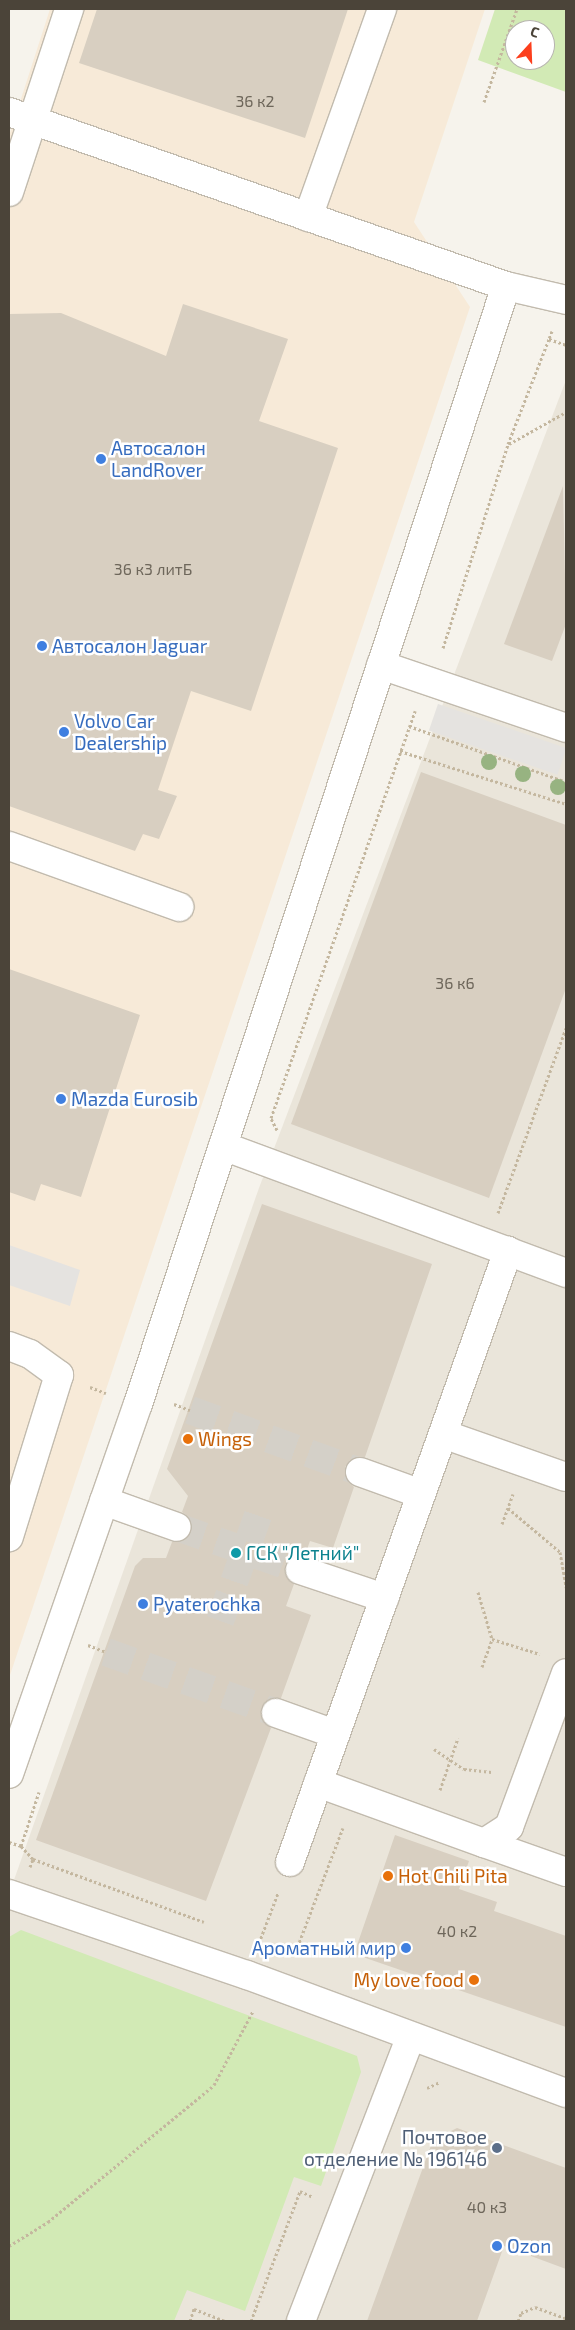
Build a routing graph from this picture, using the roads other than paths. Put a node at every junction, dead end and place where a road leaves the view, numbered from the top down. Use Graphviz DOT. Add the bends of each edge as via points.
graph roads {
  1 [pos="69,9"];
  2 [pos="382,9"];
  3 [pos="21,116"];
  4 [pos="9,192"];
  5 [pos="308,217"];
  6 [pos="506,286"];
  7 [pos="566,300"];
  8 [pos="381,665"];
  9 [pos="566,728"];
  10 [pos="9,846"];
  11 [pos="179,907"];
  12 [pos="223,1146"];
  13 [pos="508,1252"];
  14 [pos="566,1273"];
  15 [pos="9,1346"];
  16 [pos="442,1434"];
  17 [pos="360,1472"];
  18 [pos="566,1477"];
  19 [pos="18,1481"];
  20 [pos="421,1494"];
  21 [pos="104,1501"];
  22 [pos="177,1527"];
  23 [pos="9,1537"];
  24 [pos="300,1570"];
  25 [pos="384,1598"];
  26 [pos="557,1665"];
  27 [pos="276,1712"];
  28 [pos="335,1734"];
  29 [pos="9,1774"];
  30 [pos="318,1783"];
  31 [pos="484,1843"];
  32 [pos="290,1862"];
  33 [pos="566,1872"];
  34 [pos="9,1894"];
  35 [pos="411,2036"];
  36 [pos="566,2093"];
  37 [pos="301,2321"];
  1 -- 3 [label="street"];
  2 -- 5 [label="street"];
  3 -- 4 [label="street"];
  3 -- 5 [label="street"];
  5 -- 6 [label="street"];
  6 -- 7 [label="street"];
  6 -- 8 [label="street"];
  8 -- 9 [label="street"];
  8 -- 12 [label="street"];
  10 -- 11 [label="street"];
  12 -- 13 [label="street"];
  12 -- 21 [label="street"];
  13 -- 14 [label="street"];
  13 -- 16 [label="street"];
  15 -- 19 [label="street" via="30,1354 60,1375"];
  16 -- 18 [label="street"];
  16 -- 20 [label="street"];
  17 -- 20 [label="street"];
  19 -- 23 [label="street"];
  20 -- 25 [label="street"];
  21 -- 22 [label="street"];
  21 -- 29 [label="street"];
  24 -- 25 [label="street"];
  25 -- 28 [label="street"];
  26 -- 31 [label="street" via="532,1765 509,1826"];
  27 -- 28 [label="street"];
  28 -- 30 [label="street"];
  30 -- 31 [label="street"];
  30 -- 32 [label="street"];
  31 -- 33 [label="street"];
  34 -- 35 [label="street" via="247,1975"];
  35 -- 36 [label="street"];
  35 -- 37 [label="street"];
}
